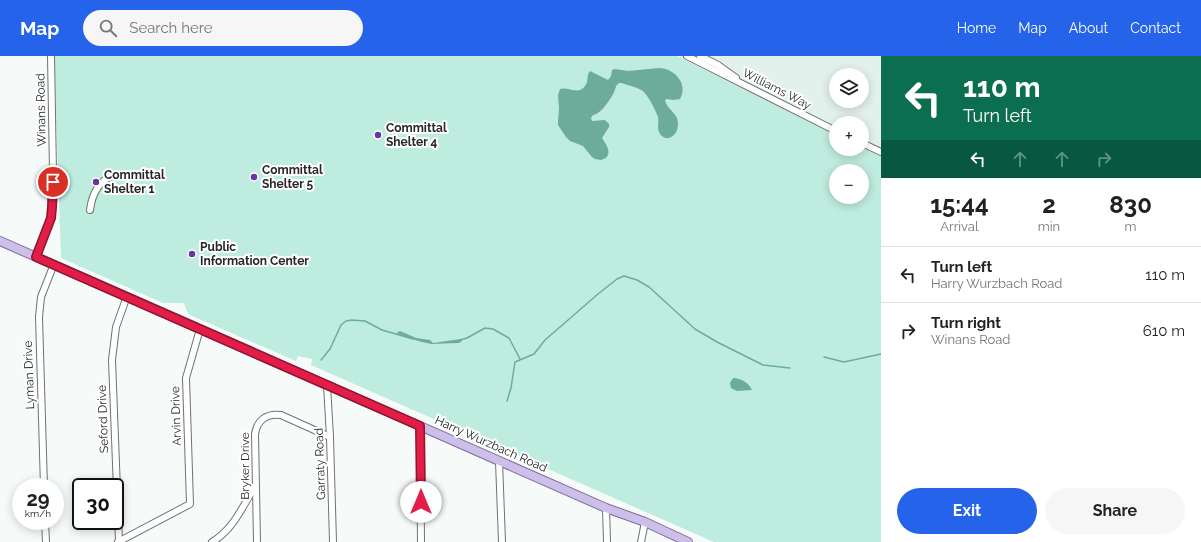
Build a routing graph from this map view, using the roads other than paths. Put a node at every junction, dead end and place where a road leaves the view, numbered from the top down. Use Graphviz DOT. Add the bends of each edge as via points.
graph roads {
  1 [pos="51,56"];
  2 [pos="687,56"];
  3 [pos="700,56"];
  4 [pos="745,86"];
  5 [pos="829,128"];
  6 [pos="869,146"];
  7 [pos="881,152"];
  8 [pos="114,175"];
  9 [pos="90,210"];
  10 [pos="0,241"];
  11 [pos="36,257"];
  12 [pos="54,264"];
  13 [pos="127,296"];
  14 [pos="200,329"];
  15 [pos="327,385"];
  16 [pos="420,426"];
  17 [pos="330,437"];
  18 [pos="499,461"];
  19 [pos="44,478"];
  20 [pos="255,486"];
  21 [pos="606,508"];
  22 [pos="645,522"];
  23 [pos="45,530"];
  24 [pos="46,542"];
  25 [pos="119,542"];
  26 [pos="212,542"];
  27 [pos="257,542"];
  28 [pos="333,542"];
  29 [pos="421,542"];
  30 [pos="502,542"];
  31 [pos="607,542"];
  32 [pos="641,542"];
  33 [pos="688,542"];
  1 -- 11 [label="street, Winans Road" via="54,172 52,207 51,218"];
  2 -- 4 [label="street, Williams Way"];
  3 -- 4 [label="street" via="726,70"];
  4 -- 5 [label="street, Williams Way"];
  6 -- 7 [label="street"];
  8 -- 9 [label="street" via="96,189"];
  10 -- 11 [label="main road, Harry Wurzbach Road"];
  11 -- 12 [label="main road, Harry Wurzbach Road"];
  12 -- 13 [label="main road, Harry Wurzbach Road"];
  12 -- 19 [label="street, Lyman Drive" via="41,297 38,317"];
  13 -- 14 [label="main road, Harry Wurzbach Road"];
  13 -- 25 [label="street, Seford Drive" via="116,327 112,360"];
  14 -- 15 [label="main road, Harry Wurzbach Road"];
  14 -- 25 [label="street, Arvin Drive" via="186,378 190,504"];
  15 -- 16 [label="main road, Harry Wurzbach Road"];
  15 -- 17 [label="street, Garraty Road"];
  16 -- 18 [label="main road, Harry Wurzbach Road"];
  16 -- 29 [label="street"];
  17 -- 20 [label="street, Bryker Drive" via="281,415 269,415 262,419 255,432"];
  17 -- 28 [label="street, Garraty Road"];
  18 -- 21 [label="main road, Harry Wurzbach Road"];
  18 -- 30 [label="street"];
  20 -- 26 [label="street" via="231,526"];
  20 -- 27 [label="street, Bryker Drive"];
  21 -- 22 [label="main road, Harry Wurzbach Road"];
  21 -- 31 [label="street"];
  22 -- 32 [label="street"];
  22 -- 33 [label="main road, Harry Wurzbach Road"];
  23 -- 24 [label="street"];
}
